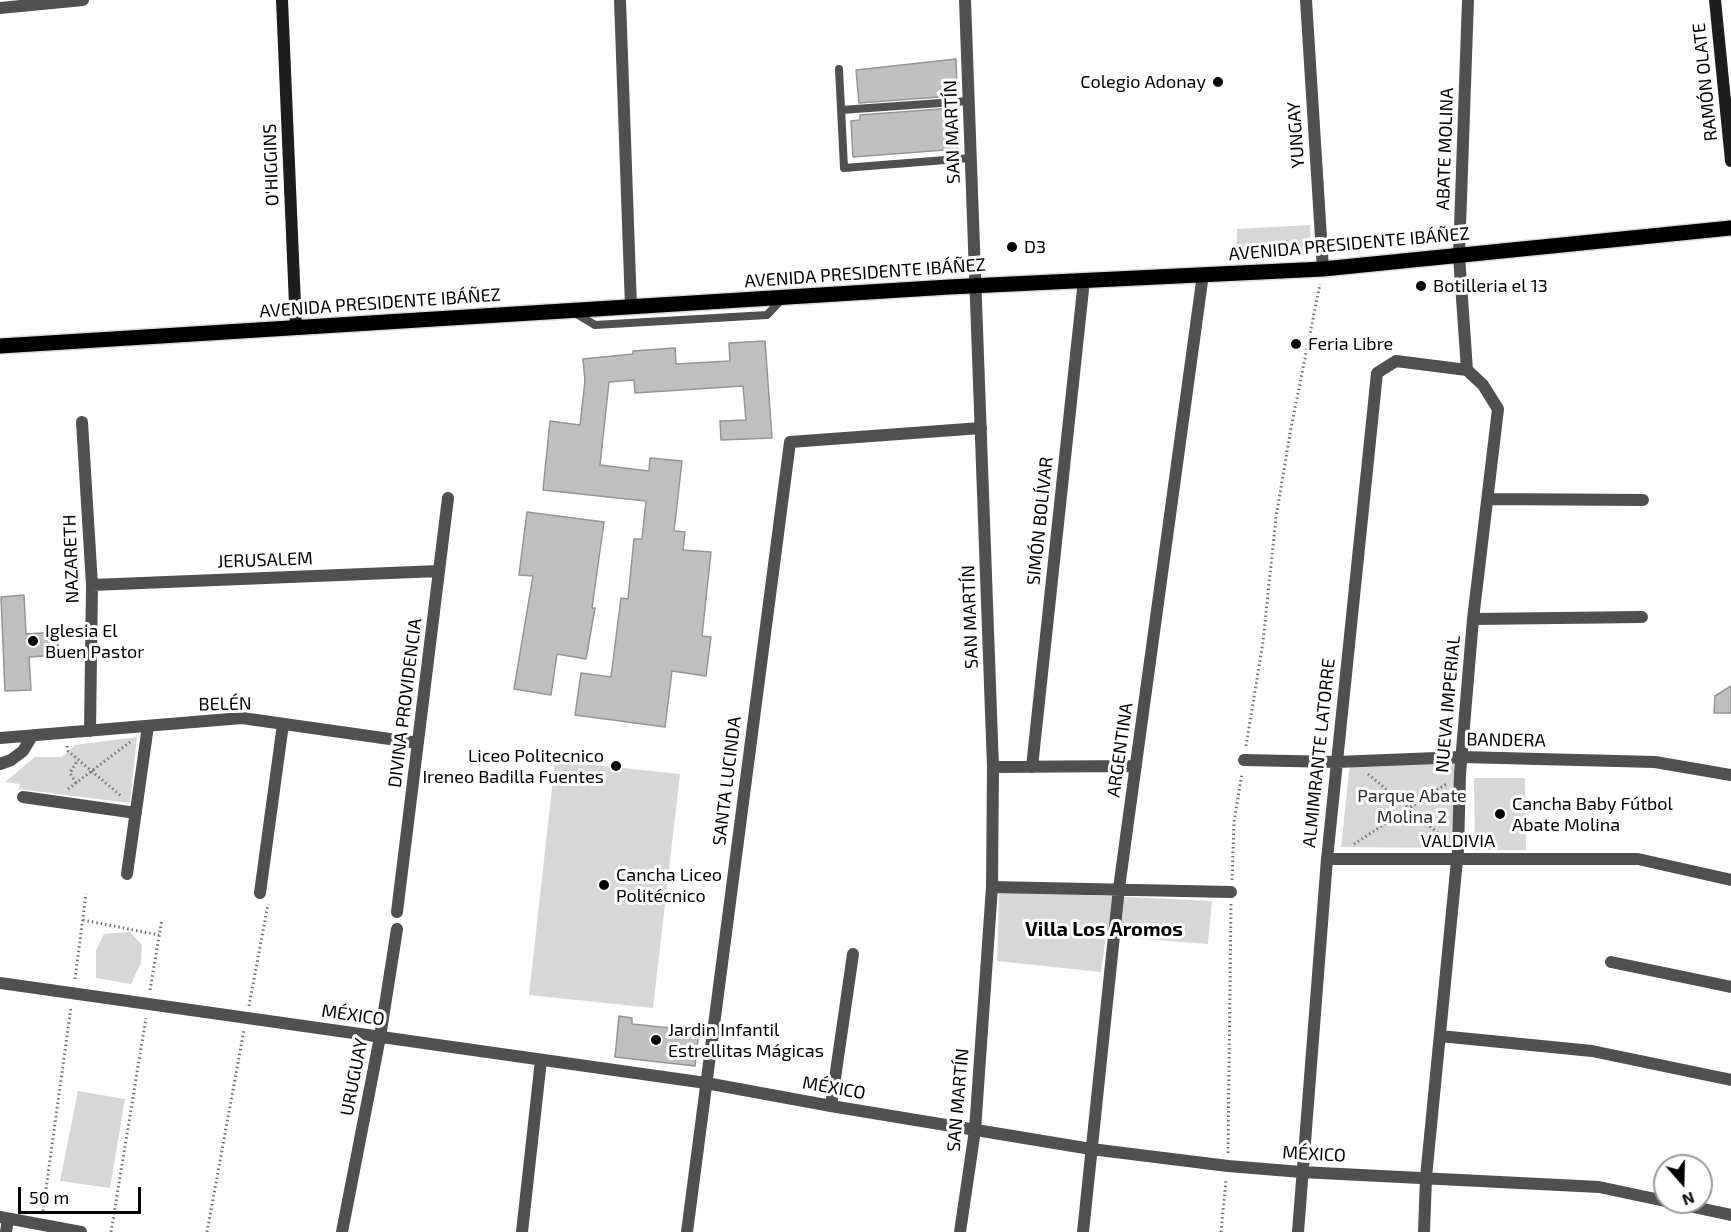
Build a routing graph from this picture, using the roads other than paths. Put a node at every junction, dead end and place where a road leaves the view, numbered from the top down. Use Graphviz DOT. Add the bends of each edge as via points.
graph roads {
  1 [pos="82,0"];
  2 [pos="282,0"];
  3 [pos="620,0"];
  4 [pos="965,0"];
  5 [pos="1306,0"];
  6 [pos="1468,0"];
  7 [pos="1715,0"];
  8 [pos="0,9"];
  9 [pos="839,69"];
  10 [pos="969,101"];
  11 [pos="841,110"];
  12 [pos="971,158"];
  13 [pos="1731,161"];
  14 [pos="1731,228"];
  15 [pos="1459,255"];
  16 [pos="1323,268"];
  17 [pos="1203,274"];
  18 [pos="1084,280"];
  19 [pos="976,285"];
  20 [pos="784,297"];
  21 [pos="631,307"];
  22 [pos="570,310"];
  23 [pos="296,328"];
  24 [pos="0,346"];
  25 [pos="1467,370"];
  26 [pos="82,422"];
  27 [pos="981,428"];
  28 [pos="448,498"];
  29 [pos="1488,499"];
  30 [pos="1643,500"];
  31 [pos="439,572"];
  32 [pos="92,585"];
  33 [pos="1642,617"];
  34 [pos="1473,619"];
  35 [pos="283,724"];
  36 [pos="148,726"];
  37 [pos="90,731"];
  38 [pos="32,736"];
  39 [pos="0,738"];
  40 [pos="418,743"];
  41 [pos="1462,757"];
  42 [pos="1244,760"];
  43 [pos="1336,762"];
  44 [pos="0,764"];
  45 [pos="1136,766"];
  46 [pos="993,767"];
  47 [pos="1032,767"];
  48 [pos="1731,775"];
  49 [pos="23,797"];
  50 [pos="136,813"];
  51 [pos="1327,859"];
  52 [pos="1457,859"];
  53 [pos="127,874"];
  54 [pos="1731,880"];
  55 [pos="992,887"];
  56 [pos="1119,888"];
  57 [pos="1231,892"];
  58 [pos="260,893"];
  59 [pos="397,912"];
  60 [pos="397,929"];
  61 [pos="853,954"];
  62 [pos="1611,962"];
  63 [pos="0,983"];
  64 [pos="1731,987"];
  65 [pos="1440,1036"];
  66 [pos="380,1037"];
  67 [pos="541,1060"];
  68 [pos="1731,1080"];
  69 [pos="706,1083"];
  70 [pos="831,1106"];
  71 [pos="975,1130"];
  72 [pos="1091,1149"];
  73 [pos="1301,1172"];
  74 [pos="1426,1177"];
  75 [pos="1653,1198"];
  76 [pos="1713,1211"];
  77 [pos="1731,1215"];
  78 [pos="4,1218"];
  79 [pos="6,1232"];
  80 [pos="81,1232"];
  81 [pos="342,1232"];
  82 [pos="522,1232"];
  83 [pos="687,1232"];
  84 [pos="960,1232"];
  85 [pos="1083,1232"];
  86 [pos="1298,1232"];
  87 [pos="1424,1232"];
  1 -- 8 [label="street"];
  2 -- 23 [label="main road, O'HIGGINS"];
  3 -- 21 [label="street"];
  4 -- 10 [label="street, SAN MARTÍN"];
  5 -- 16 [label="street, YUNGAY"];
  6 -- 15 [label="street, ABATE MOLINA"];
  7 -- 13 [label="main road, RAMÓN OLATE"];
  9 -- 11 [label="lane"];
  10 -- 11 [label="lane"];
  10 -- 12 [label="street, SAN MARTÍN"];
  11 -- 12 [label="lane" via="844,168"];
  12 -- 19 [label="street, SAN MARTÍN"];
  14 -- 15 [label="main road, AVENIDA PRESIDENTE IBÁÑEZ"];
  15 -- 16 [label="main road, AVENIDA PRESIDENTE IBÁÑEZ"];
  15 -- 25 [label="street, ABATE MOLINA"];
  16 -- 17 [label="main road, AVENIDA PRESIDENTE IBÁÑEZ"];
  17 -- 18 [label="main road, AVENIDA PRESIDENTE IBÁÑEZ"];
  17 -- 45 [label="street, ARGENTINA"];
  18 -- 19 [label="main road, AVENIDA PRESIDENTE IBÁÑEZ"];
  18 -- 47 [label="street, SIMÓN BOLÍVAR"];
  19 -- 20 [label="main road, AVENIDA PRESIDENTE IBÁÑEZ"];
  19 -- 27 [label="street, SAN MARTÍN"];
  20 -- 21 [label="main road, AVENIDA PRESIDENTE IBÁÑEZ"];
  20 -- 22 [label="lane" via="767,315 594,325"];
  21 -- 22 [label="main road, AVENIDA PRESIDENTE IBÁÑEZ"];
  22 -- 23 [label="main road, AVENIDA PRESIDENTE IBÁÑEZ"];
  23 -- 24 [label="main road, AVENIDA PRESIDENTE IBÁÑEZ"];
  25 -- 29 [label="street, NUEVA IMPERIAL" via="1483,385 1498,409"];
  25 -- 43 [label="street, ALMIMRANTE LATORRE" via="1396,361 1377,373"];
  26 -- 32 [label="street, NAZARETH"];
  27 -- 46 [label="street, SAN MARTÍN"];
  27 -- 69 [label="street, SANTA LUCINDA" via="790,442"];
  28 -- 31 [label="street, DIVINA PROVIDENCIA"];
  29 -- 30 [label="street"];
  29 -- 34 [label="street, NUEVA IMPERIAL"];
  31 -- 32 [label="street, JERUSALEM"];
  31 -- 40 [label="street, DIVINA PROVIDENCIA"];
  32 -- 37 [label="street, NAZARETH"];
  33 -- 34 [label="street"];
  34 -- 41 [label="street, NUEVA IMPERIAL"];
  35 -- 36 [label="street, BELÉN" via="242,718"];
  35 -- 40 [label="street, BELÉN"];
  35 -- 58 [label="street"];
  36 -- 37 [label="street, BELÉN"];
  36 -- 50 [label="street"];
  37 -- 38 [label="street, BELÉN"];
  38 -- 39 [label="street, BELÉN"];
  38 -- 44 [label="street" via="23,751"];
  40 -- 59 [label="street, DIVINA PROVIDENCIA"];
  41 -- 43 [label="street, BANDERA"];
  41 -- 48 [label="street, BANDERA" via="1656,762"];
  41 -- 52 [label="street, NUEVA IMPERIAL"];
  42 -- 43 [label="street, BANDERA"];
  43 -- 51 [label="street, ALMIMRANTE LATORRE"];
  45 -- 47 [label="street"];
  45 -- 56 [label="street, ARGENTINA"];
  46 -- 47 [label="street"];
  46 -- 55 [label="street, SAN MARTÍN"];
  49 -- 50 [label="street"];
  50 -- 53 [label="street"];
  51 -- 52 [label="street, VALDIVIA"];
  51 -- 73 [label="street, ALMIMRANTE LATORRE"];
  52 -- 54 [label="street, VALDIVIA" via="1638,859"];
  52 -- 65 [label="street, NUEVA IMPERIAL"];
  55 -- 56 [label="street"];
  55 -- 71 [label="street, SAN MARTÍN"];
  56 -- 57 [label="street"];
  56 -- 72 [label="street, ARGENTINA"];
  60 -- 66 [label="street, URUGUAY"];
  61 -- 70 [label="street"];
  62 -- 64 [label="street"];
  63 -- 66 [label="street, MÉXICO"];
  65 -- 68 [label="street" via="1592,1051"];
  65 -- 74 [label="street, NUEVA IMPERIAL"];
  66 -- 67 [label="street, MÉXICO"];
  66 -- 81 [label="street, URUGUAY"];
  67 -- 69 [label="street, MÉXICO"];
  67 -- 82 [label="street"];
  69 -- 70 [label="street, MÉXICO"];
  69 -- 83 [label="street, SANTA LUCINDA"];
  70 -- 71 [label="street, MÉXICO"];
  71 -- 72 [label="street, MÉXICO"];
  71 -- 84 [label="street, SAN MARTÍN"];
  72 -- 73 [label="street, MÉXICO"];
  72 -- 85 [label="street, ARGENTINA"];
  73 -- 74 [label="street, MÉXICO"];
  73 -- 86 [label="street, ALMIMRANTE LATORRE"];
  74 -- 75 [label="street, MÉXICO" via="1599,1187"];
  74 -- 87 [label="street, NUEVA IMPERIAL"];
  76 -- 77 [label="street"];
  78 -- 79 [label="street"];
  78 -- 80 [label="street"];
}
